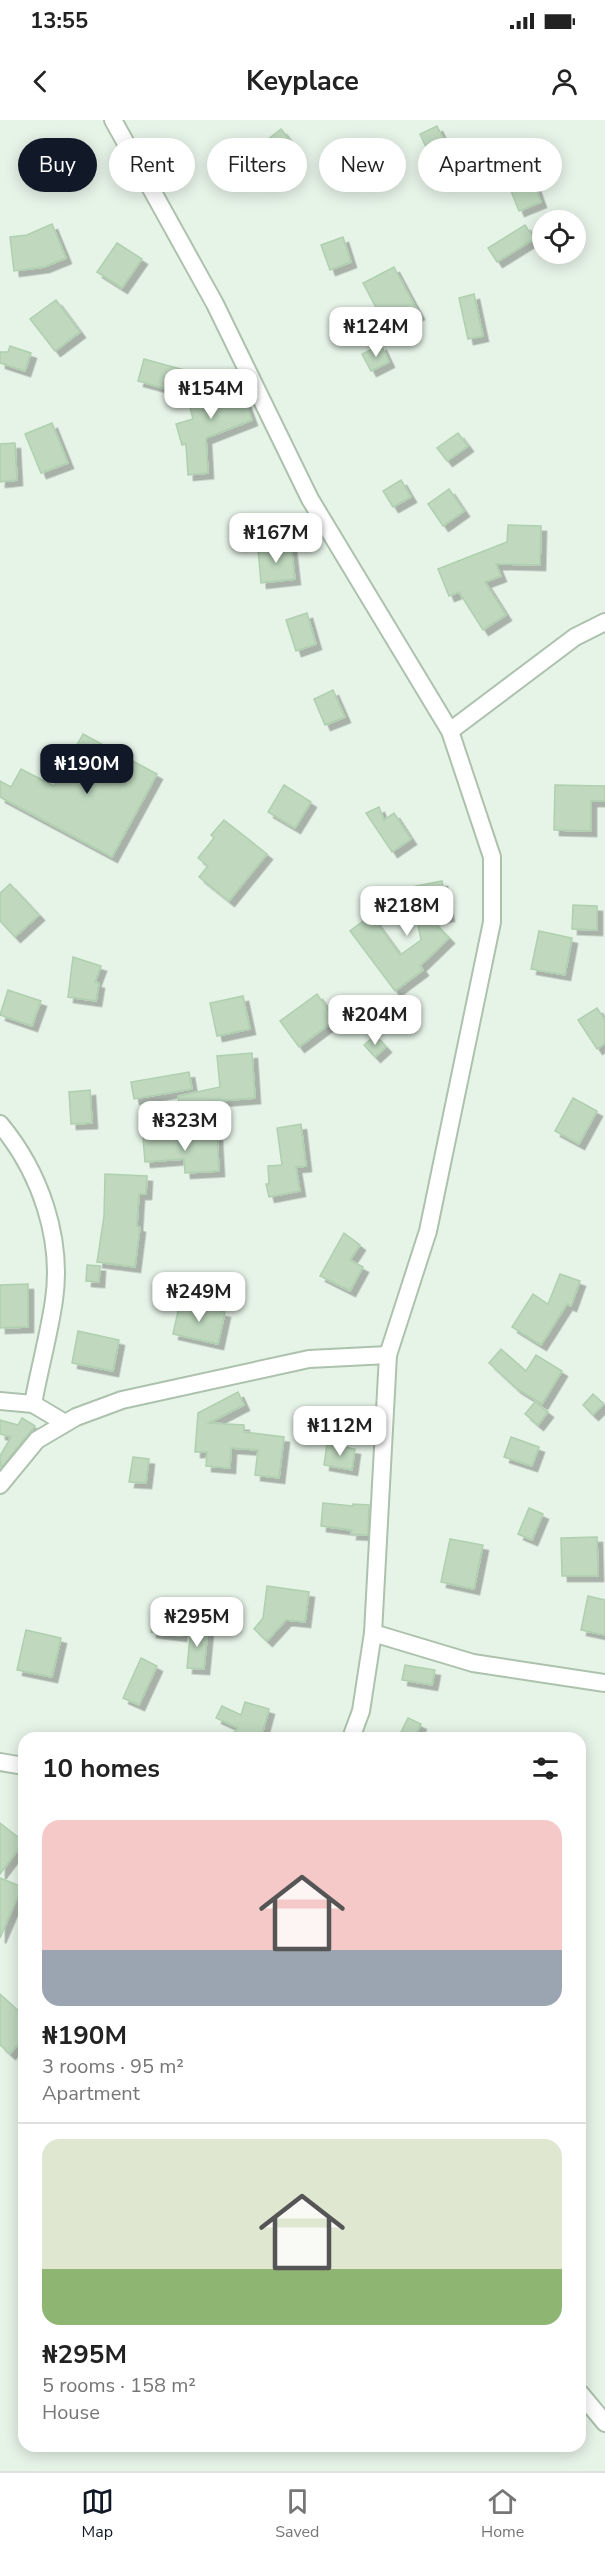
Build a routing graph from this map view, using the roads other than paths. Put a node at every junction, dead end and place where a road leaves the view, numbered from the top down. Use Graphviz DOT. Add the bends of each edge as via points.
graph roads {
  1 [pos="113,120"];
  2 [pos="605,622"];
  3 [pos="450,731"];
  4 [pos="0,1124"];
  5 [pos="388,1355"];
  6 [pos="0,1401"];
  7 [pos="33,1404"];
  8 [pos="65,1423"];
  9 [pos="0,1485"];
  10 [pos="373,1633"];
  11 [pos="605,1683"];
  12 [pos="353,1732"];
  13 [pos="0,1762"];
  14 [pos="18,1765"];
  15 [pos="586,2400"];
  16 [pos="605,2423"];
  1 -- 3 [label="street" via="215,304 310,499"];
  2 -- 3 [label="street" via="575,637"];
  3 -- 5 [label="street" via="492,857 492,922 428,1231"];
  4 -- 7 [label="street" via="16,1144 38,1185 51,1228 56,1265 54,1299"];
  5 -- 8 [label="street" via="309,1359 149,1392"];
  5 -- 10 [label="street"];
  6 -- 7 [label="street"];
  7 -- 8 [label="street"];
  8 -- 9 [label="street" via="37,1440"];
  10 -- 11 [label="street" via="473,1663"];
  10 -- 12 [label="street" via="361,1711"];
  13 -- 14 [label="street"];
  15 -- 16 [label="street"];
}
